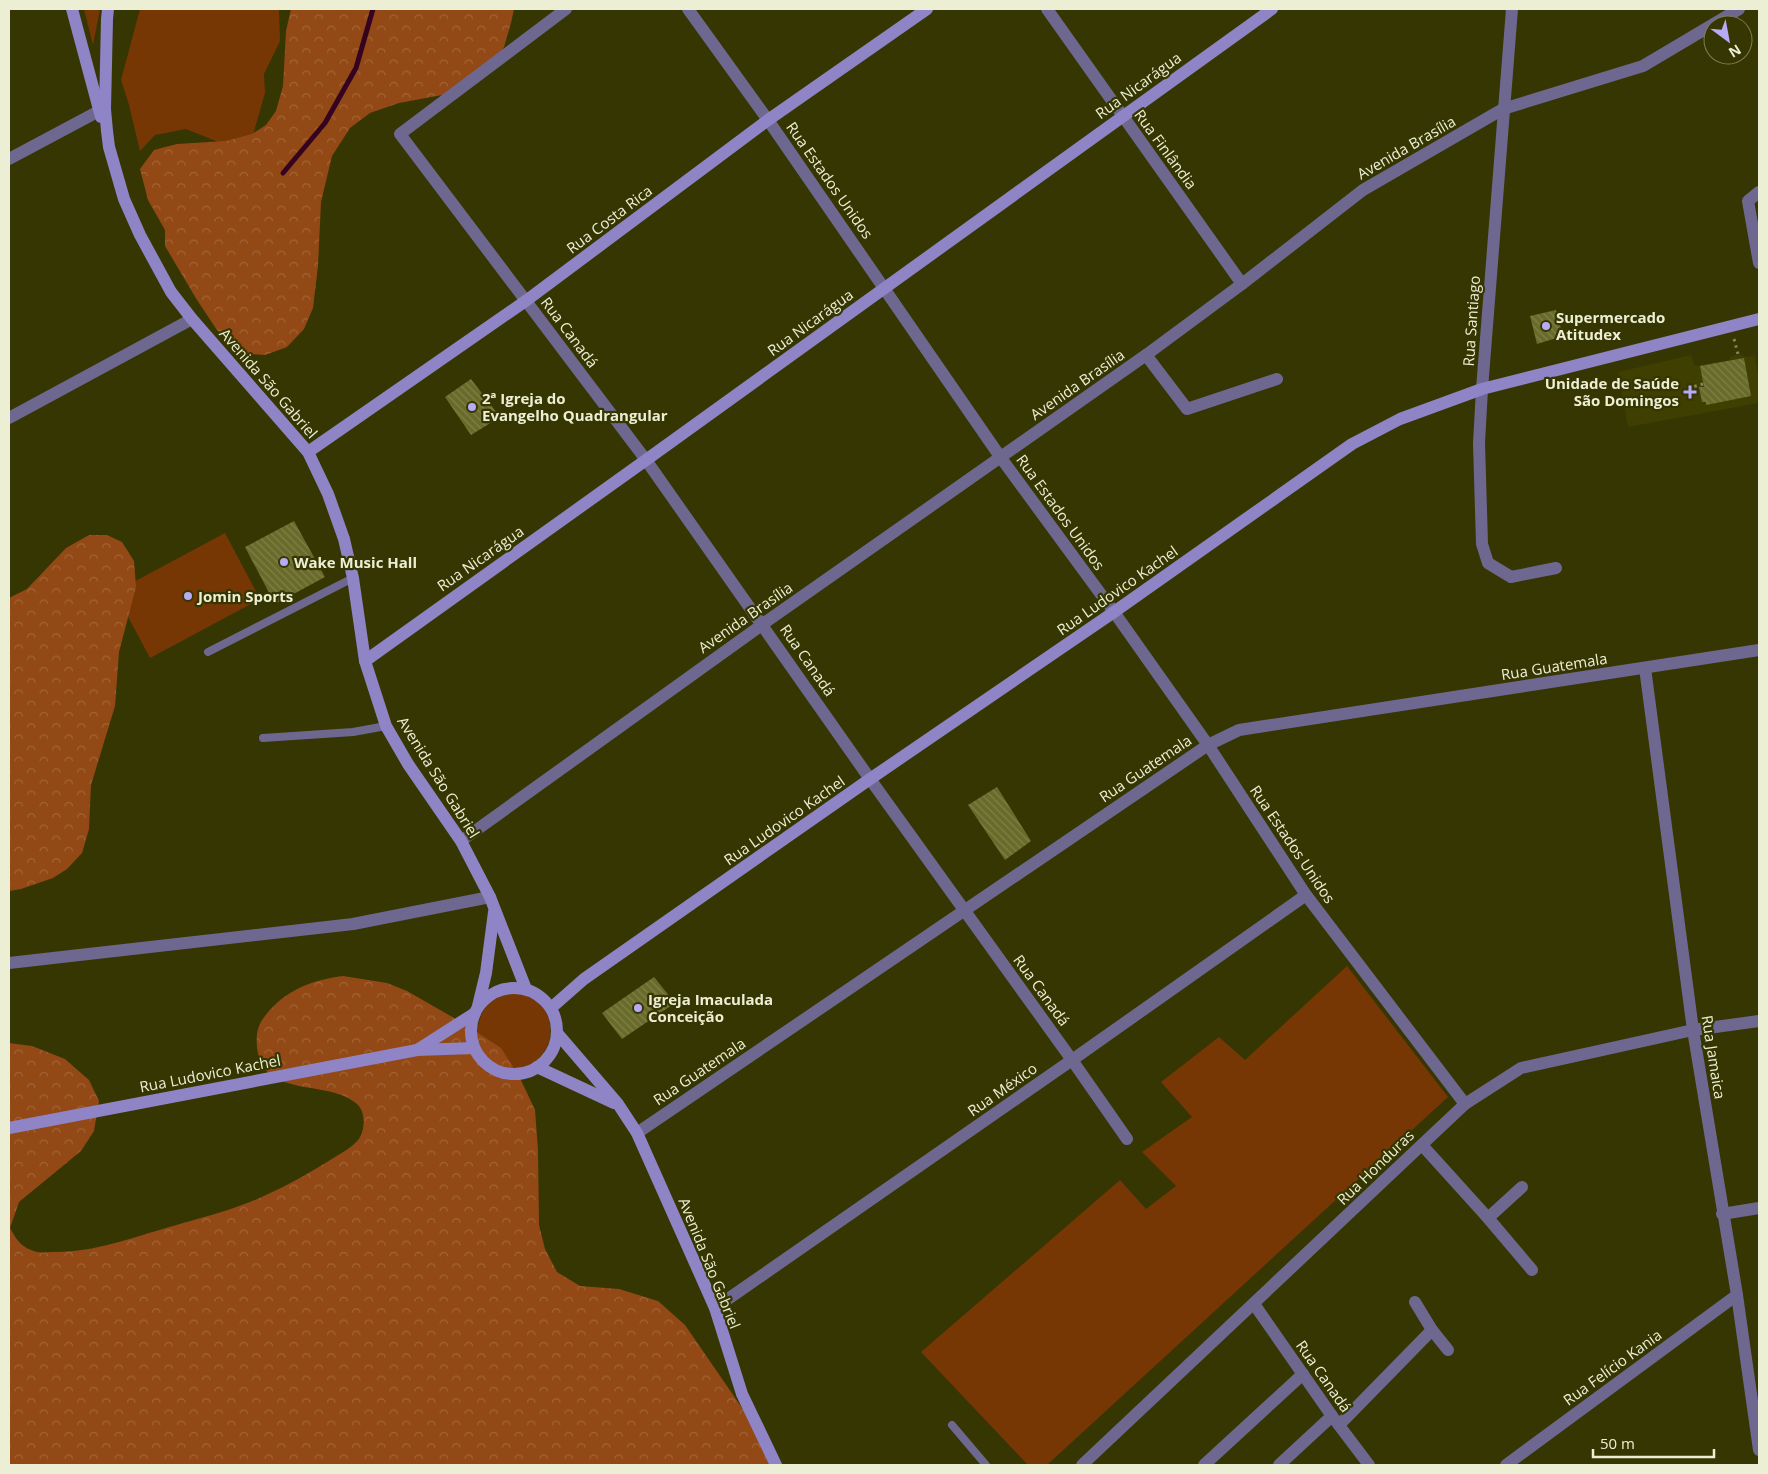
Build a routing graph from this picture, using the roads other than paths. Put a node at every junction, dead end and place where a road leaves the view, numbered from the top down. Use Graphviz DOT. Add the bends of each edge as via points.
graph roads {
  1 [pos="72,9"];
  2 [pos="108,9"];
  3 [pos="688,9"];
  4 [pos="927,9"];
  5 [pos="1047,9"];
  6 [pos="1272,9"];
  7 [pos="1512,9"];
  8 [pos="1739,9"];
  9 [pos="559,11"];
  10 [pos="1504,109"];
  11 [pos="99,111"];
  12 [pos="1123,116"];
  13 [pos="768,120"];
  14 [pos="107,131"];
  15 [pos="9,159"];
  16 [pos="1759,192"];
  17 [pos="1759,263"];
  18 [pos="1242,284"];
  19 [pos="885,288"];
  20 [pos="527,300"];
  21 [pos="192,319"];
  22 [pos="1759,319"];
  23 [pos="1146,355"];
  24 [pos="1277,379"];
  25 [pos="1482,389"];
  26 [pos="9,418"];
  27 [pos="308,452"];
  28 [pos="1001,458"];
  29 [pos="646,460"];
  30 [pos="1556,568"];
  31 [pos="352,578"];
  32 [pos="1114,612"];
  33 [pos="763,624"];
  34 [pos="1759,650"];
  35 [pos="208,652"];
  36 [pos="365,661"];
  37 [pos="1645,668"];
  38 [pos="386,726"];
  39 [pos="263,738"];
  40 [pos="1208,745"];
  41 [pos="870,779"];
  42 [pos="461,841"];
  43 [pos="1306,895"];
  44 [pos="490,897"];
  45 [pos="494,910"];
  46 [pos="964,910"];
  47 [pos="9,963"];
  48 [pos="526,989"];
  49 [pos="551,1008"];
  50 [pos="476,1010"];
  51 [pos="1759,1021"];
  52 [pos="1693,1030"];
  53 [pos="557,1033"];
  54 [pos="474,1048"];
  55 [pos="417,1050"];
  56 [pos="1072,1060"];
  57 [pos="538,1067"];
  58 [pos="618,1104"];
  59 [pos="1465,1104"];
  60 [pos="9,1128"];
  61 [pos="637,1133"];
  62 [pos="1127,1139"];
  63 [pos="1422,1145"];
  64 [pos="1522,1187"];
  65 [pos="1759,1208"];
  66 [pos="1722,1214"];
  67 [pos="1488,1218"];
  68 [pos="1532,1270"];
  69 [pos="1737,1295"];
  70 [pos="1415,1302"];
  71 [pos="1254,1304"];
  72 [pos="715,1308"];
  73 [pos="1432,1330"];
  74 [pos="1448,1350"];
  75 [pos="1303,1374"];
  76 [pos="1335,1420"];
  77 [pos="952,1425"];
  78 [pos="1759,1450"];
  79 [pos="776,1465"];
  80 [pos="986,1465"];
  81 [pos="1082,1465"];
  82 [pos="1204,1465"];
  83 [pos="1279,1465"];
  84 [pos="1369,1465"];
  85 [pos="1506,1465"];
  1 -- 11 [label="main road, Avenida São Gabriel"];
  2 -- 14 [label="main road, Avenida São Gabriel"];
  3 -- 13 [label="street, Rua Estados Unidos"];
  4 -- 13 [label="main road, Rua Costa Rica"];
  5 -- 12 [label="street, Rua Finlândia"];
  6 -- 12 [label="main road, Rua Nicarágua"];
  7 -- 10 [label="street, Rua Santiago"];
  8 -- 10 [label="street, Avenida Brasília" via="1643,66"];
  9 -- 20 [label="street, Rua Canadá" via="400,134"];
  10 -- 18 [label="street, Avenida Brasília" via="1363,190"];
  10 -- 25 [label="street, Rua Santiago"];
  11 -- 14 [label="main road, Avenida São Gabriel"];
  11 -- 15 [label="street"];
  12 -- 18 [label="street, Rua Finlândia"];
  12 -- 19 [label="main road, Rua Nicarágua"];
  13 -- 19 [label="street, Rua Estados Unidos"];
  13 -- 20 [label="main road, Rua Costa Rica"];
  14 -- 21 [label="main road, Avenida São Gabriel" via="124,198 140,235 171,292"];
  16 -- 17 [label="street" via="1748,201"];
  18 -- 23 [label="street, Avenida Brasília"];
  19 -- 28 [label="street, Rua Estados Unidos"];
  19 -- 29 [label="main road, Rua Nicarágua"];
  20 -- 27 [label="main road, Rua Costa Rica"];
  20 -- 29 [label="street, Rua Canadá"];
  21 -- 26 [label="street"];
  21 -- 27 [label="main road, Avenida São Gabriel"];
  22 -- 25 [label="main road, Rua Ludovico Kachel"];
  23 -- 24 [label="street" via="1187,410"];
  23 -- 28 [label="street, Avenida Brasília"];
  25 -- 30 [label="street, Rua Santiago" via="1479,443 1482,544 1488,563 1511,577"];
  25 -- 32 [label="main road, Rua Ludovico Kachel" via="1400,419 1352,444"];
  27 -- 31 [label="main road, Avenida São Gabriel" via="341,530"];
  28 -- 32 [label="street, Rua Estados Unidos"];
  28 -- 33 [label="street, Avenida Brasília"];
  29 -- 33 [label="street, Rua Canadá"];
  29 -- 36 [label="main road, Rua Nicarágua"];
  31 -- 35 [label="lane"];
  31 -- 36 [label="main road, Avenida São Gabriel"];
  32 -- 40 [label="street, Rua Estados Unidos"];
  32 -- 41 [label="main road, Rua Ludovico Kachel"];
  33 -- 41 [label="street, Rua Canadá"];
  33 -- 42 [label="street, Avenida Brasília"];
  34 -- 37 [label="street, Rua Guatemala"];
  36 -- 38 [label="main road, Avenida São Gabriel"];
  37 -- 40 [label="street, Rua Guatemala" via="1239,730"];
  37 -- 52 [label="street, Rua Jamaica"];
  38 -- 39 [label="lane" via="353,732"];
  38 -- 42 [label="main road, Avenida São Gabriel"];
  40 -- 43 [label="street, Rua Estados Unidos"];
  40 -- 46 [label="street, Rua Guatemala"];
  41 -- 46 [label="street, Rua Canadá"];
  41 -- 49 [label="main road, Rua Ludovico Kachel" via="584,980"];
  42 -- 44 [label="main road, Avenida São Gabriel"];
  43 -- 56 [label="street, Rua México"];
  43 -- 59 [label="street, Rua Estados Unidos"];
  44 -- 45 [label="main road, Avenida São Gabriel"];
  44 -- 47 [label="street" via="352,924"];
  45 -- 48 [label="main road, Avenida São Gabriel"];
  45 -- 50 [label="main road, Avenida São Gabriel" via="486,973"];
  46 -- 56 [label="street, Rua Canadá"];
  46 -- 61 [label="street, Rua Guatemala"];
  48 -- 49 [label="main road"];
  48 -- 50 [label="main road" via="508,988 491,994"];
  49 -- 53 [label="main road"];
  50 -- 54 [label="main road" via="471,1024"];
  50 -- 55 [label="main road, Rua Ludovico Kachel"];
  51 -- 52 [label="street, Rua Honduras"];
  52 -- 59 [label="street, Rua Honduras" via="1521,1068"];
  52 -- 66 [label="street, Rua Jamaica"];
  53 -- 57 [label="main road" via="551,1052"];
  53 -- 58 [label="main road, Avenida São Gabriel"];
  54 -- 55 [label="main road, Rua Ludovico Kachel"];
  54 -- 57 [label="main road" via="482,1061 509,1074 524,1073"];
  55 -- 60 [label="main road, Rua Ludovico Kachel"];
  56 -- 62 [label="street, Rua Canadá"];
  56 -- 72 [label="street, Rua México"];
  57 -- 58 [label="main road"];
  58 -- 61 [label="main road, Avenida São Gabriel"];
  59 -- 63 [label="street, Rua Honduras"];
  61 -- 72 [label="main road, Avenida São Gabriel"];
  63 -- 67 [label="street"];
  63 -- 71 [label="street, Rua Honduras"];
  64 -- 67 [label="street"];
  65 -- 66 [label="street"];
  66 -- 69 [label="street, Rua Jamaica"];
  67 -- 68 [label="street"];
  69 -- 78 [label="street, Rua Jamaica"];
  69 -- 85 [label="street, Rua Felício Kania"];
  70 -- 73 [label="street"];
  71 -- 75 [label="street, Rua Canadá"];
  71 -- 81 [label="street, Rua Honduras"];
  72 -- 79 [label="main road, Avenida São Gabriel" via="742,1394"];
  73 -- 74 [label="street"];
  73 -- 76 [label="street"];
  75 -- 76 [label="street, Rua Canadá"];
  75 -- 82 [label="street"];
  76 -- 83 [label="street"];
  76 -- 84 [label="street, Rua Canadá"];
  77 -- 80 [label="lane"];
}
